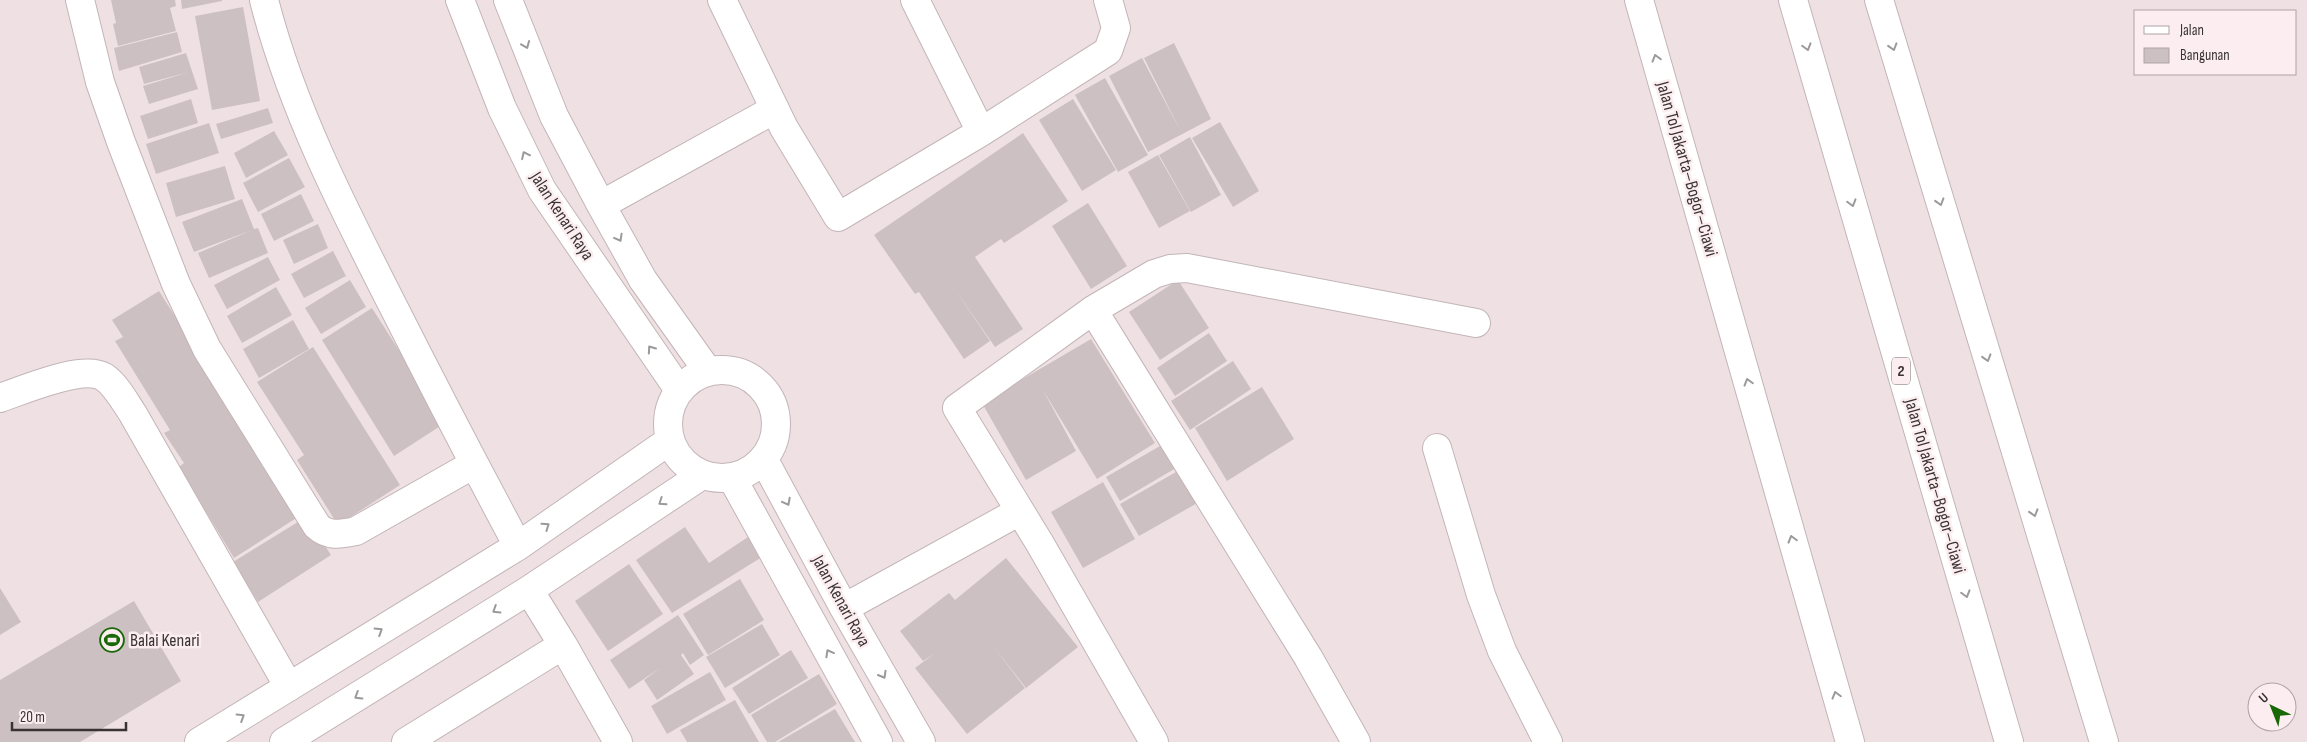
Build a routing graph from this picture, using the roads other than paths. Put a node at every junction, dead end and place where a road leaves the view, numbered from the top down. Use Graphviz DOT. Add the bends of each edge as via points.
graph roads {
  1 [pos="80,0"];
  2 [pos="264,0"];
  3 [pos="460,0"];
  4 [pos="508,0"];
  5 [pos="722,0"];
  6 [pos="915,0"];
  7 [pos="1108,0"];
  8 [pos="1639,0"];
  9 [pos="1793,0"];
  10 [pos="1879,0"];
  11 [pos="775,109"];
  12 [pos="980,132"];
  13 [pos="601,205"];
  14 [pos="1093,310"];
  15 [pos="1476,322"];
  16 [pos="707,370"];
  17 [pos="679,390"];
  18 [pos="0,398"];
  19 [pos="669,441"];
  20 [pos="1437,448"];
  21 [pos="764,460"];
  22 [pos="474,464"];
  23 [pos="702,475"];
  24 [pos="732,478"];
  25 [pos="1020,511"];
  26 [pos="518,546"];
  27 [pos="529,590"];
  28 [pos="844,608"];
  29 [pos="563,646"];
  30 [pos="290,687"];
  31 [pos="199,742"];
  32 [pos="284,742"];
  33 [pos="406,742"];
  34 [pos="618,742"];
  35 [pos="878,742"];
  36 [pos="921,742"];
  37 [pos="1154,742"];
  38 [pos="1356,742"];
  39 [pos="1548,742"];
  40 [pos="1850,742"];
  41 [pos="2010,742"];
  42 [pos="2104,742"];
  1 -- 22 [label="main road" via="100,82 120,142 176,284 207,349 317,526 325,533 339,535 356,531"];
  2 -- 22 [label="main road" via="273,35 346,215"];
  17 -- 3 [label="main road, Jalan Kenari Raya, one-way" via="542,190 502,108"];
  4 -- 13 [label="main road, Jalan Kenari Raya, one-way" via="554,116"];
  5 -- 11 [label="main road"];
  6 -- 12 [label="main road"];
  7 -- 12 [label="main road" via="1116,28 1108,51"];
  40 -- 8 [label="main road, Jalan Tol Jakarta–Bogor–Ciawi, one-way"];
  9 -- 41 [label="main road, Jalan Tol Jakarta–Bogor–Ciawi / 2, one-way"];
  10 -- 42 [label="main road, one-way"];
  11 -- 12 [label="main road" via="838,217"];
  11 -- 13 [label="main road"];
  13 -- 16 [label="main road, Jalan Kenari Raya, one-way" via="643,280"];
  14 -- 15 [label="main road" via="1154,274 1187,268"];
  14 -- 25 [label="main road" via="957,408"];
  14 -- 38 [label="main road" via="1308,657"];
  16 -- 17 [label="main road"];
  16 -- 21 [label="main road" via="742,372 769,394 777,428"];
  17 -- 19 [label="main road" via="668,414"];
  18 -- 30 [label="main road" via="80,373 94,373 116,388"];
  19 -- 23 [label="main road" via="681,462"];
  26 -- 19 [label="main road, one-way"];
  20 -- 39 [label="main road" via="1481,595 1502,651"];
  21 -- 24 [label="main road" via="750,472"];
  21 -- 28 [label="main road, Jalan Kenari Raya, one-way"];
  22 -- 26 [label="main road"];
  23 -- 24 [label="main road"];
  23 -- 27 [label="main road, one-way"];
  35 -- 24 [label="main road, Jalan Kenari Raya, one-way"];
  25 -- 28 [label="main road"];
  25 -- 37 [label="main road"];
  30 -- 26 [label="main road, one-way"];
  27 -- 29 [label="main road"];
  27 -- 32 [label="main road, one-way"];
  28 -- 36 [label="main road, Jalan Kenari Raya, one-way"];
  29 -- 33 [label="main road"];
  29 -- 34 [label="main road"];
  31 -- 30 [label="main road, one-way"];
}
